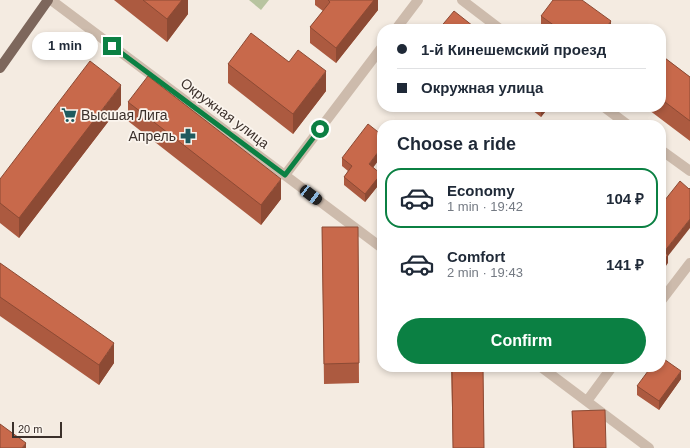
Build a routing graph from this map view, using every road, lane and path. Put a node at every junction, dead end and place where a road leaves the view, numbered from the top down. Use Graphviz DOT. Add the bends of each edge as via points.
graph roads {
  1 [pos="49,0"];
  2 [pos="418,0"];
  3 [pos="462,0"];
  4 [pos="400,24"];
  5 [pos="493,24"];
  6 [pos="377,54"];
  7 [pos="0,68"];
  8 [pos="611,112"];
  9 [pos="621,120"];
  10 [pos="666,154"];
  11 [pos="690,171"];
  12 [pos="285,175"];
  13 [pos="377,244"];
  14 [pos="690,262"];
  15 [pos="666,294"];
  16 [pos="548,372"];
  17 [pos="608,372"];
  18 [pos="587,401"];
  19 [pos="649,448"];
  1 -- 7 [label="main road"];
  1 -- 12 [label="street, Окружная улица"];
  2 -- 4 [label="street"];
  3 -- 5 [label="street"];
  6 -- 12 [label="street"];
  8 -- 9 [label="street"];
  10 -- 11 [label="street"];
  12 -- 13 [label="street, Окружная улица"];
  14 -- 15 [label="street"];
  16 -- 18 [label="street"];
  17 -- 18 [label="street"];
  18 -- 19 [label="street"];
}
